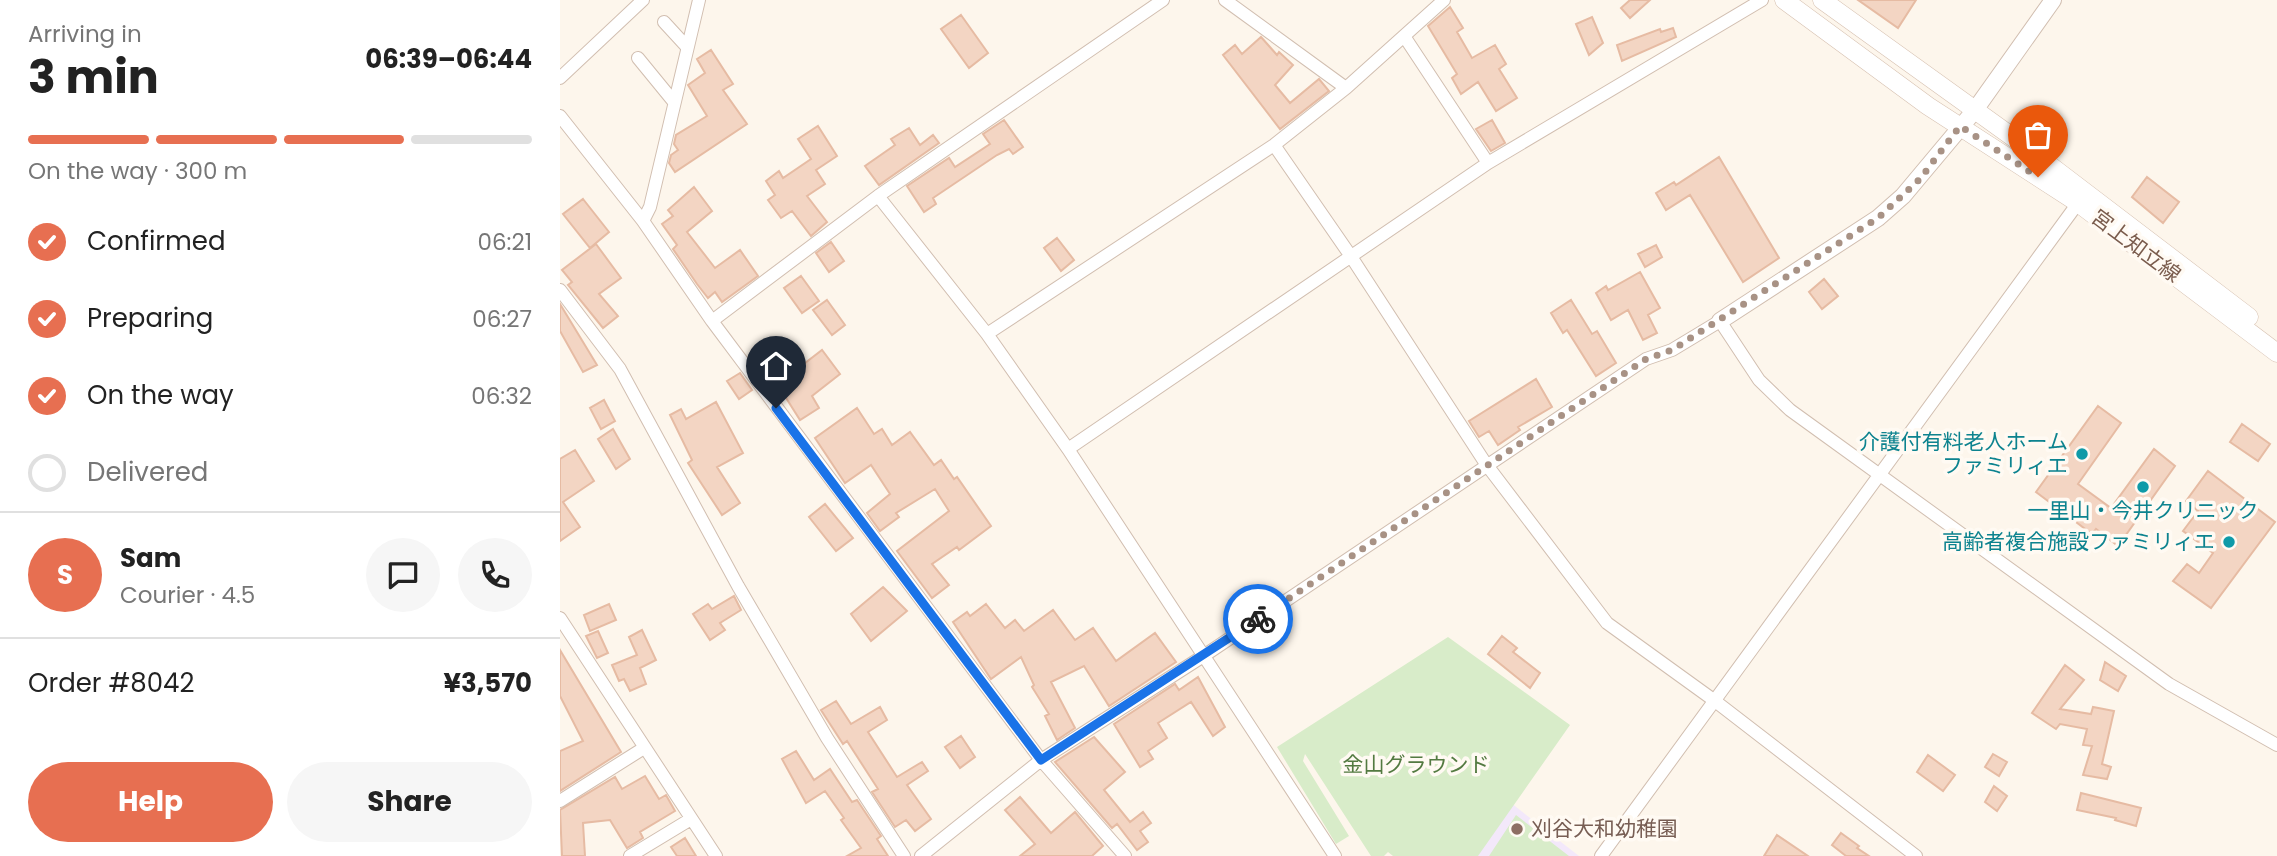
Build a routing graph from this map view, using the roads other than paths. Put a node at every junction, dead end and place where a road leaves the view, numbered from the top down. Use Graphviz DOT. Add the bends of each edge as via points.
graph roads {
  1 [pos="643,0"];
  2 [pos="699,0"];
  3 [pos="1163,0"];
  4 [pos="1225,0"];
  5 [pos="1444,0"];
  6 [pos="1762,0"];
  7 [pos="1784,0"];
  8 [pos="1822,0"];
  9 [pos="2053,0"];
  10 [pos="664,22"];
  11 [pos="1404,36"];
  12 [pos="687,47"];
  13 [pos="638,58"];
  14 [pos="560,78"];
  15 [pos="1346,88"];
  16 [pos="674,102"];
  17 [pos="1975,110"];
  18 [pos="560,116"];
  19 [pos="1960,126"];
  20 [pos="1274,145"];
  21 [pos="1488,163"];
  22 [pos="878,196"];
  23 [pos="2078,203"];
  24 [pos="643,221"];
  25 [pos="1350,254"];
  26 [pos="560,290"];
  27 [pos="712,321"];
  28 [pos="1720,321"];
  29 [pos="987,334"];
  30 [pos="2277,338"];
  31 [pos="2277,353"];
  32 [pos="1068,449"];
  33 [pos="1486,464"];
  34 [pos="1880,475"];
  35 [pos="560,618"];
  36 [pos="1205,655"];
  37 [pos="1715,701"];
  38 [pos="2277,745"];
  39 [pos="644,748"];
  40 [pos="1041,760"];
  41 [pos="560,801"];
  42 [pos="691,819"];
  43 [pos="630,856"];
  44 [pos="716,856"];
  45 [pos="904,856"];
  46 [pos="922,856"];
  47 [pos="1125,856"];
  48 [pos="1335,856"];
  49 [pos="1601,856"];
  50 [pos="1916,856"];
  1 -- 14 [label="street"];
  2 -- 12 [label="street"];
  3 -- 22 [label="street"];
  4 -- 15 [label="street"];
  5 -- 11 [label="street"];
  6 -- 21 [label="street"];
  7 -- 19 [label="main road, 宮上知立線"];
  8 -- 17 [label="main road, 宮上知立線"];
  9 -- 17 [label="street"];
  10 -- 12 [label="street"];
  11 -- 15 [label="street"];
  11 -- 21 [label="street"];
  12 -- 16 [label="street"];
  13 -- 16 [label="street"];
  15 -- 20 [label="street"];
  16 -- 24 [label="street"];
  17 -- 19 [label="street"];
  17 -- 30 [label="main road, 宮上知立線"];
  18 -- 24 [label="street"];
  19 -- 23 [label="main road, 宮上知立線"];
  19 -- 28 [label="street" via="1920,179 1878,218"];
  20 -- 25 [label="street"];
  20 -- 29 [label="street"];
  21 -- 25 [label="street"];
  22 -- 27 [label="street"];
  22 -- 29 [label="street"];
  23 -- 31 [label="main road, 宮上知立線"];
  23 -- 34 [label="street"];
  24 -- 27 [label="street"];
  25 -- 32 [label="street"];
  25 -- 33 [label="street"];
  26 -- 45 [label="street" via="620,369 738,586 827,738"];
  27 -- 40 [label="street"];
  28 -- 33 [label="street" via="1672,350 1646,359"];
  28 -- 34 [label="street" via="1759,380 1790,410"];
  29 -- 32 [label="street"];
  32 -- 36 [label="street"];
  33 -- 36 [label="street"];
  33 -- 37 [label="street" via="1607,623"];
  34 -- 37 [label="street"];
  34 -- 38 [label="street" via="2168,684"];
  35 -- 39 [label="street"];
  36 -- 40 [label="street"];
  36 -- 48 [label="street"];
  37 -- 49 [label="street"];
  37 -- 50 [label="street"];
  39 -- 41 [label="street"];
  39 -- 42 [label="street"];
  40 -- 46 [label="street"];
  40 -- 47 [label="street"];
  42 -- 43 [label="street"];
  42 -- 44 [label="street"];
}
